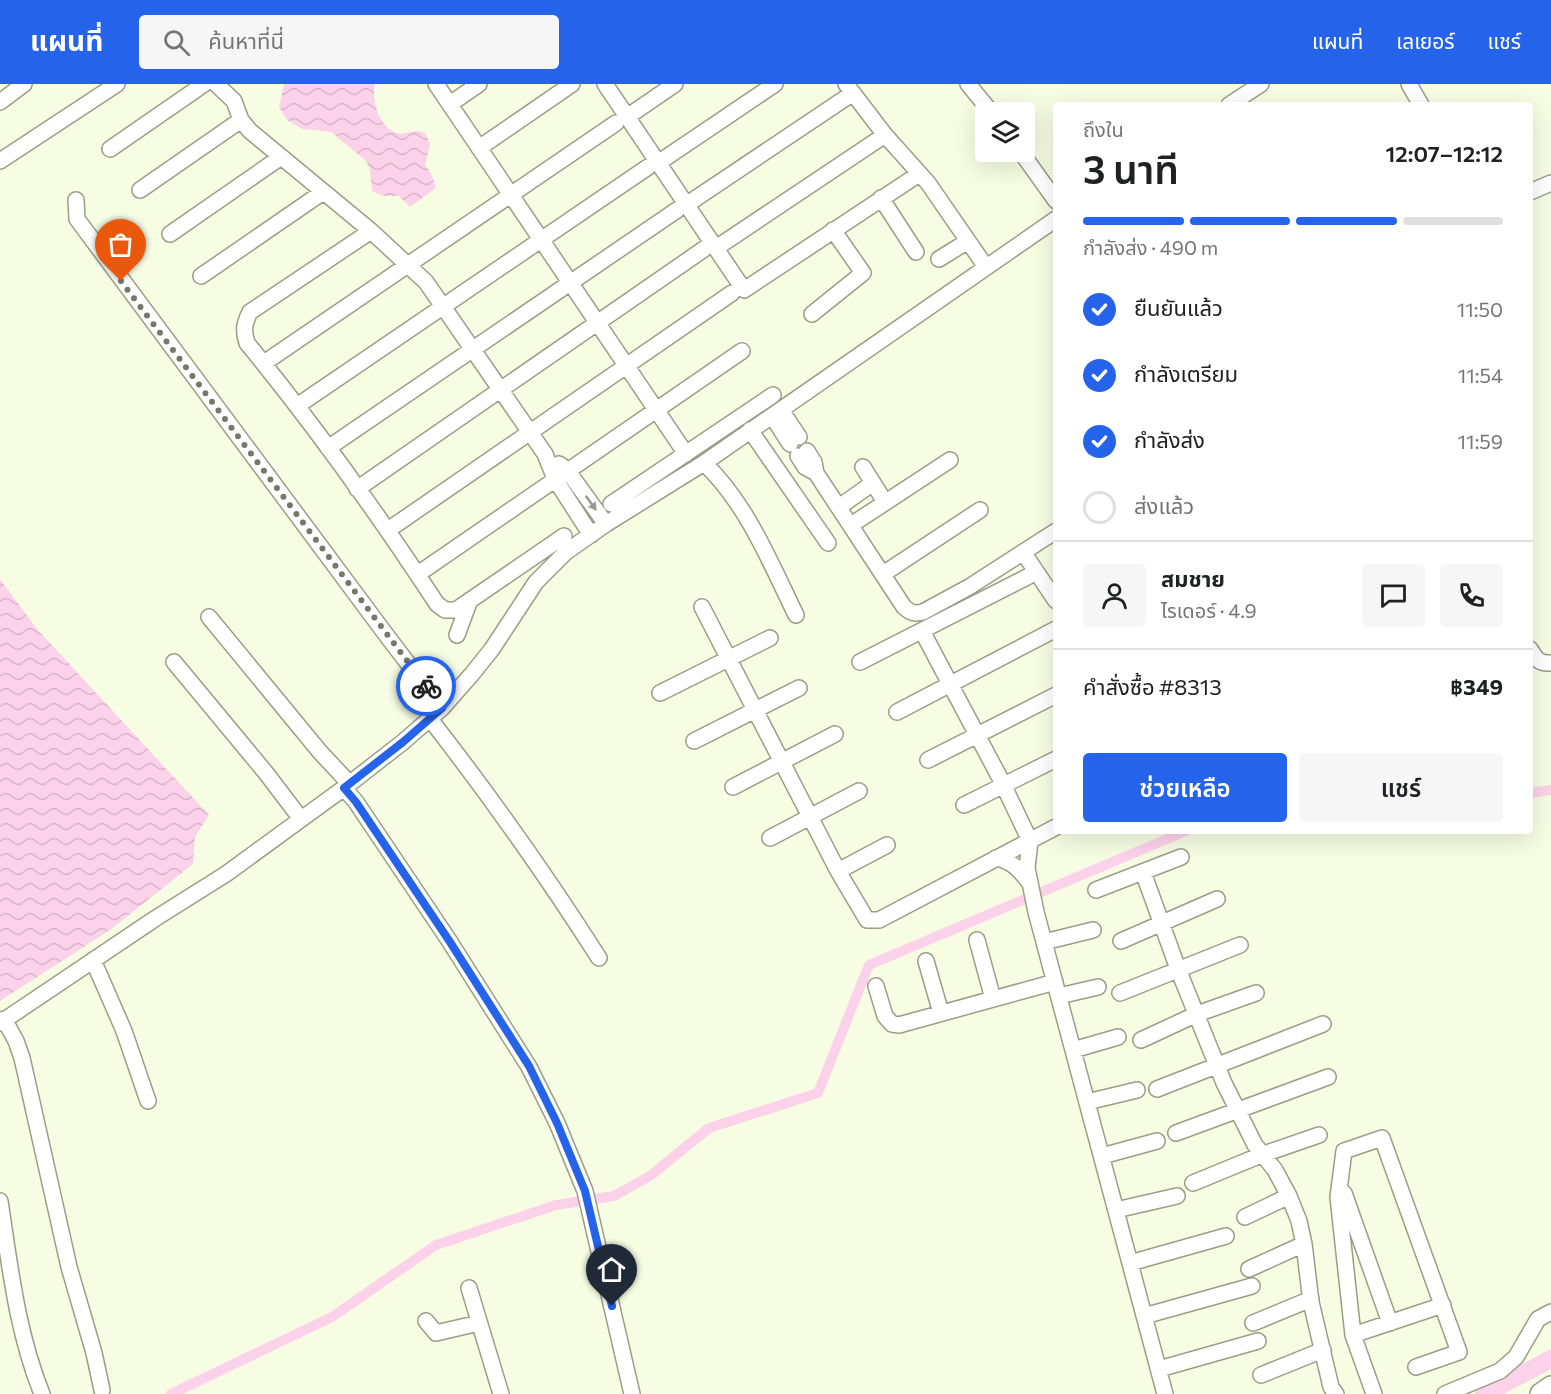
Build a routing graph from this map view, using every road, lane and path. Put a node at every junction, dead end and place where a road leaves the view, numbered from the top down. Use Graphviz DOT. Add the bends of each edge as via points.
graph roads {
  1 [pos="24,84"];
  2 [pos="117,84"];
  3 [pos="204,84"];
  4 [pos="436,84"];
  5 [pos="479,84"];
  6 [pos="572,84"];
  7 [pos="605,84"];
  8 [pos="675,84"];
  9 [pos="775,84"];
  10 [pos="968,84"];
  11 [pos="1261,84"];
  12 [pos="1409,84"];
  13 [pos="223,87"];
  14 [pos="849,88"];
  15 [pos="0,102"];
  16 [pos="983,102"];
  17 [pos="1234,102"];
  18 [pos="1419,102"];
  19 [pos="450,104"];
  20 [pos="241,120"];
  21 [pos="621,120"];
  22 [pos="885,135"];
  23 [pos="479,148"];
  24 [pos="110,149"];
  25 [pos="281,157"];
  26 [pos="0,161"];
  27 [pos="1028,162"];
  28 [pos="653,165"];
  29 [pos="919,174"];
  30 [pos="1551,183"];
  31 [pos="140,190"];
  32 [pos="1533,191"];
  33 [pos="323,192"];
  34 [pos="511,195"];
  35 [pos="1053,197"];
  36 [pos="881,198"];
  37 [pos="76,200"];
  38 [pos="682,208"];
  39 [pos="1053,221"];
  40 [pos="833,230"];
  41 [pos="371,231"];
  42 [pos="170,234"];
  43 [pos="541,240"];
  44 [pos="968,241"];
  45 [pos="710,249"];
  46 [pos="916,252"];
  47 [pos="939,259"];
  48 [pos="408,265"];
  49 [pos="986,267"];
  50 [pos="201,276"];
  51 [pos="570,283"];
  52 [pos="732,293"];
  53 [pos="443,307"];
  54 [pos="812,314"];
  55 [pos="597,323"];
  56 [pos="472,350"];
  57 [pos="742,351"];
  58 [pos="264,363"];
  59 [pos="626,366"];
  60 [pos="500,390"];
  61 [pos="773,395"];
  62 [pos="297,406"];
  63 [pos="656,410"];
  64 [pos="776,413"];
  65 [pos="750,430"];
  66 [pos="530,432"];
  67 [pos="328,448"];
  68 [pos="686,454"];
  69 [pos="950,460"];
  70 [pos="704,463"];
  71 [pos="863,467"];
  72 [pos="561,475"];
  73 [pos="873,483"];
  74 [pos="357,489"];
  75 [pos="885,502"];
  76 [pos="611,504"];
  77 [pos="839,507"];
  78 [pos="980,510"];
  79 [pos="606,524"];
  80 [pos="851,525"];
  81 [pos="388,530"];
  82 [pos="1053,533"];
  83 [pos="591,535"];
  84 [pos="564,536"];
  85 [pos="828,543"];
  86 [pos="1023,552"];
  87 [pos="418,574"];
  88 [pos="883,574"];
  89 [pos="1029,576"];
  90 [pos="1053,596"];
  91 [pos="470,600"];
  92 [pos="702,606"];
  93 [pos="796,615"];
  94 [pos="209,617"];
  95 [pos="922,631"];
  96 [pos="1053,631"];
  97 [pos="457,635"];
  98 [pos="770,638"];
  99 [pos="1533,654"];
  100 [pos="728,658"];
  101 [pos="174,662"];
  102 [pos="860,662"];
  103 [pos="1551,663"];
  104 [pos="950,683"];
  105 [pos="799,688"];
  106 [pos="660,693"];
  107 [pos="1053,697"];
  108 [pos="442,708"];
  109 [pos="755,710"];
  110 [pos="897,712"];
  111 [pos="430,719"];
  112 [pos="835,734"];
  113 [pos="977,735"];
  114 [pos="694,741"];
  115 [pos="928,760"];
  116 [pos="1053,760"];
  117 [pos="782,762"];
  118 [pos="1004,785"];
  119 [pos="347,786"];
  120 [pos="733,787"];
  121 [pos="859,792"];
  122 [pos="964,805"];
  123 [pos="810,817"];
  124 [pos="301,819"];
  125 [pos="1053,829"];
  126 [pos="770,838"];
  127 [pos="1030,841"];
  128 [pos="887,845"];
  129 [pos="1181,857"];
  130 [pos="996,858"];
  131 [pos="838,871"];
  132 [pos="1143,873"];
  133 [pos="1029,882"];
  134 [pos="1096,890"];
  135 [pos="1217,899"];
  136 [pos="1161,923"];
  137 [pos="1093,930"];
  138 [pos="977,940"];
  139 [pos="1121,941"];
  140 [pos="1044,942"];
  141 [pos="1240,945"];
  142 [pos="599,957"];
  143 [pos="93,960"];
  144 [pos="926,961"];
  145 [pos="1178,969"];
  146 [pos="876,986"];
  147 [pos="1098,987"];
  148 [pos="1057,989"];
  149 [pos="1120,993"];
  150 [pos="1256,993"];
  151 [pos="993,999"];
  152 [pos="941,1013"];
  153 [pos="1197,1014"];
  154 [pos="2,1021"];
  155 [pos="1323,1024"];
  156 [pos="1118,1037"];
  157 [pos="1141,1040"];
  158 [pos="1073,1050"];
  159 [pos="1216,1065"];
  160 [pos="1328,1077"];
  161 [pos="1157,1089"];
  162 [pos="1137,1090"];
  163 [pos="147,1101"];
  164 [pos="1087,1102"];
  165 [pos="1237,1110"];
  166 [pos="1176,1134"];
  167 [pos="1319,1135"];
  168 [pos="1157,1141"];
  169 [pos="1261,1155"];
  170 [pos="1102,1156"];
  171 [pos="1339,1180"];
  172 [pos="1193,1183"];
  173 [pos="1177,1196"];
  174 [pos="1289,1197"];
  175 [pos="0,1201"];
  176 [pos="1116,1210"];
  177 [pos="1245,1217"];
  178 [pos="1226,1236"];
  179 [pos="1304,1244"];
  180 [pos="1130,1263"];
  181 [pos="1249,1269"];
  182 [pos="1252,1286"];
  183 [pos="469,1288"];
  184 [pos="1311,1299"];
  185 [pos="1443,1305"];
  186 [pos="1551,1312"];
  187 [pos="1144,1316"];
  188 [pos="426,1321"];
  189 [pos="479,1323"];
  190 [pos="1253,1323"];
  191 [pos="1390,1323"];
  192 [pos="1353,1335"];
  193 [pos="1258,1341"];
  194 [pos="1323,1350"];
  195 [pos="1416,1367"];
  196 [pos="1159,1369"];
  197 [pos="1261,1375"];
  198 [pos="1551,1387"];
  199 [pos="102,1390"];
  200 [pos="1331,1392"];
  201 [pos="42,1394"];
  202 [pos="501,1394"];
  203 [pos="632,1394"];
  204 [pos="1166,1394"];
  205 [pos="1374,1394"];
  206 [pos="1445,1394"];
  207 [pos="1541,1394"];
  1 -- 15 [label="street"];
  2 -- 26 [label="street"];
  3 -- 24 [label="street"];
  4 -- 19 [label="street"];
  5 -- 19 [label="street"];
  6 -- 23 [label="street"];
  7 -- 21 [label="street"];
  8 -- 21 [label="street"];
  9 -- 28 [label="street"];
  10 -- 16 [label="street"];
  11 -- 17 [label="street"];
  12 -- 18 [label="street"];
  13 -- 20 [label="street"];
  14 -- 22 [label="street"];
  14 -- 38 [label="street"];
  19 -- 23 [label="street"];
  20 -- 25 [label="street"];
  20 -- 31 [label="street"];
  21 -- 28 [label="street"];
  21 -- 34 [label="street"];
  22 -- 29 [label="street"];
  22 -- 45 [label="street"];
  23 -- 34 [label="street"];
  25 -- 33 [label="street"];
  25 -- 42 [label="street"];
  27 -- 35 [label="street"];
  28 -- 38 [label="street"];
  28 -- 43 [label="street"];
  29 -- 36 [label="street"];
  29 -- 44 [label="street"];
  30 -- 32 [label="street"];
  33 -- 41 [label="street"];
  33 -- 50 [label="street"];
  34 -- 43 [label="street"];
  34 -- 48 [label="street"];
  36 -- 40 [label="street"];
  36 -- 46 [label="street"];
  37 -- 108 [label="street" via="77,219"];
  38 -- 45 [label="street"];
  38 -- 51 [label="street"];
  39 -- 49 [label="street"];
  40 -- 45 [label="street" via="744,290"];
  40 -- 54 [label="street" via="863,273"];
  41 -- 48 [label="street"];
  41 -- 58 [label="street" via="250,312 244,323 247,343"];
  43 -- 51 [label="street"];
  43 -- 53 [label="street"];
  44 -- 47 [label="street"];
  44 -- 49 [label="street"];
  45 -- 55 [label="street"];
  48 -- 53 [label="street"];
  48 -- 58 [label="street"];
  49 -- 64 [label="street"];
  51 -- 55 [label="street"];
  51 -- 56 [label="street"];
  52 -- 59 [label="street"];
  53 -- 56 [label="street"];
  53 -- 62 [label="street"];
  55 -- 59 [label="street"];
  55 -- 60 [label="street"];
  56 -- 60 [label="street"];
  56 -- 67 [label="street"];
  57 -- 63 [label="street"];
  58 -- 62 [label="street"];
  59 -- 63 [label="street"];
  59 -- 66 [label="street"];
  60 -- 66 [label="street"];
  60 -- 74 [label="street"];
  61 -- 68 [label="street"];
  62 -- 67 [label="street"];
  63 -- 68 [label="street"];
  63 -- 72 [label="street"];
  64 -- 65 [label="street"];
  64 -- 77 [label="street" via="798,447 805,467 816,473"];
  65 -- 70 [label="street"];
  65 -- 85 [label="street"];
  66 -- 72 [label="street"];
  66 -- 81 [label="street"];
  67 -- 74 [label="street"];
  68 -- 76 [label="street"];
  69 -- 75 [label="street"];
  70 -- 79 [label="street"];
  70 -- 93 [label="street" via="732,492"];
  71 -- 73 [label="street"];
  72 -- 79 [label="street, one-way"];
  72 -- 83 [label="street"];
  72 -- 87 [label="street"];
  73 -- 75 [label="street"];
  73 -- 77 [label="street"];
  74 -- 81 [label="street"];
  75 -- 80 [label="street"];
  77 -- 80 [label="street"];
  78 -- 88 [label="street"];
  79 -- 83 [label="street"];
  80 -- 88 [label="street"];
  81 -- 87 [label="street"];
  82 -- 86 [label="street"];
  83 -- 108 [label="street" via="566,552 536,582 492,649"];
  84 -- 91 [label="street"];
  86 -- 88 [label="street" via="969,587 916,614 904,607"];
  86 -- 90 [label="street"];
  87 -- 91 [label="street" via="445,610 456,610"];
  89 -- 95 [label="street"];
  91 -- 97 [label="street"];
  92 -- 100 [label="street"];
  94 -- 119 [label="street"];
  95 -- 102 [label="street"];
  95 -- 104 [label="street"];
  96 -- 104 [label="street"];
  98 -- 100 [label="street"];
  99 -- 103 [label="street" via="1544,664"];
  100 -- 106 [label="street"];
  100 -- 109 [label="street"];
  101 -- 124 [label="street"];
  104 -- 110 [label="street"];
  104 -- 113 [label="street"];
  105 -- 109 [label="street"];
  107 -- 113 [label="street"];
  108 -- 111 [label="street"];
  109 -- 114 [label="street"];
  109 -- 117 [label="street"];
  111 -- 119 [label="street"];
  111 -- 142 [label="street" via="529,852"];
  112 -- 117 [label="street"];
  113 -- 115 [label="street"];
  113 -- 118 [label="street"];
  116 -- 118 [label="street"];
  117 -- 120 [label="street"];
  117 -- 123 [label="street"];
  118 -- 122 [label="street"];
  118 -- 127 [label="street"];
  119 -- 124 [label="street"];
  119 -- 203 [label="street" via="529,1066 557,1123 585,1191"];
  121 -- 123 [label="street"];
  123 -- 126 [label="street"];
  123 -- 131 [label="street"];
  124 -- 143 [label="street"];
  125 -- 127 [label="street"];
  127 -- 130 [label="street"];
  127 -- 133 [label="street"];
  128 -- 131 [label="street"];
  129 -- 132 [label="street"];
  130 -- 131 [label="street" via="873,922 863,915"];
  130 -- 133 [label="street" via="1008,860"];
  132 -- 134 [label="street"];
  132 -- 136 [label="street"];
  133 -- 140 [label="street"];
  135 -- 136 [label="street"];
  136 -- 139 [label="street"];
  136 -- 145 [label="street"];
  137 -- 140 [label="street"];
  138 -- 151 [label="street"];
  140 -- 148 [label="street"];
  141 -- 145 [label="street"];
  143 -- 154 [label="street"];
  143 -- 163 [label="street" via="124,1031"];
  144 -- 152 [label="street"];
  145 -- 149 [label="street"];
  145 -- 153 [label="street"];
  146 -- 152 [label="street" via="885,1016 892,1024"];
  147 -- 148 [label="street"];
  148 -- 151 [label="street"];
  148 -- 158 [label="street"];
  150 -- 153 [label="street"];
  151 -- 152 [label="street"];
  153 -- 157 [label="street"];
  153 -- 159 [label="street"];
  154 -- 199 [label="street" via="22,1058 69,1267"];
  155 -- 159 [label="street"];
  156 -- 158 [label="street"];
  158 -- 164 [label="street"];
  159 -- 161 [label="street"];
  159 -- 165 [label="street"];
  160 -- 165 [label="street"];
  162 -- 164 [label="street"];
  164 -- 170 [label="street"];
  165 -- 166 [label="street"];
  165 -- 169 [label="street"];
  167 -- 169 [label="street"];
  168 -- 170 [label="street"];
  169 -- 172 [label="street"];
  169 -- 174 [label="street" via="1275,1170"];
  170 -- 176 [label="street"];
  171 -- 185 [label="street" via="1344,1151 1382,1137"];
  171 -- 191 [label="street"];
  171 -- 192 [label="street"];
  173 -- 176 [label="street"];
  174 -- 177 [label="street"];
  174 -- 179 [label="street"];
  175 -- 201 [label="street" via="16,1308"];
  176 -- 180 [label="street"];
  178 -- 180 [label="street"];
  179 -- 181 [label="street"];
  179 -- 184 [label="street"];
  180 -- 187 [label="street"];
  182 -- 187 [label="street"];
  183 -- 189 [label="street"];
  184 -- 190 [label="street"];
  184 -- 194 [label="street"];
  185 -- 191 [label="street"];
  185 -- 195 [label="street" via="1459,1352"];
  186 -- 206 [label="street" via="1538,1319 1516,1357 1500,1371"];
  187 -- 196 [label="street"];
  188 -- 189 [label="street" via="436,1333"];
  189 -- 202 [label="street"];
  191 -- 192 [label="street"];
  192 -- 205 [label="street"];
  193 -- 196 [label="street"];
  194 -- 197 [label="street"];
  194 -- 200 [label="street"];
  196 -- 204 [label="street"];
  198 -- 207 [label="highway"];
}
